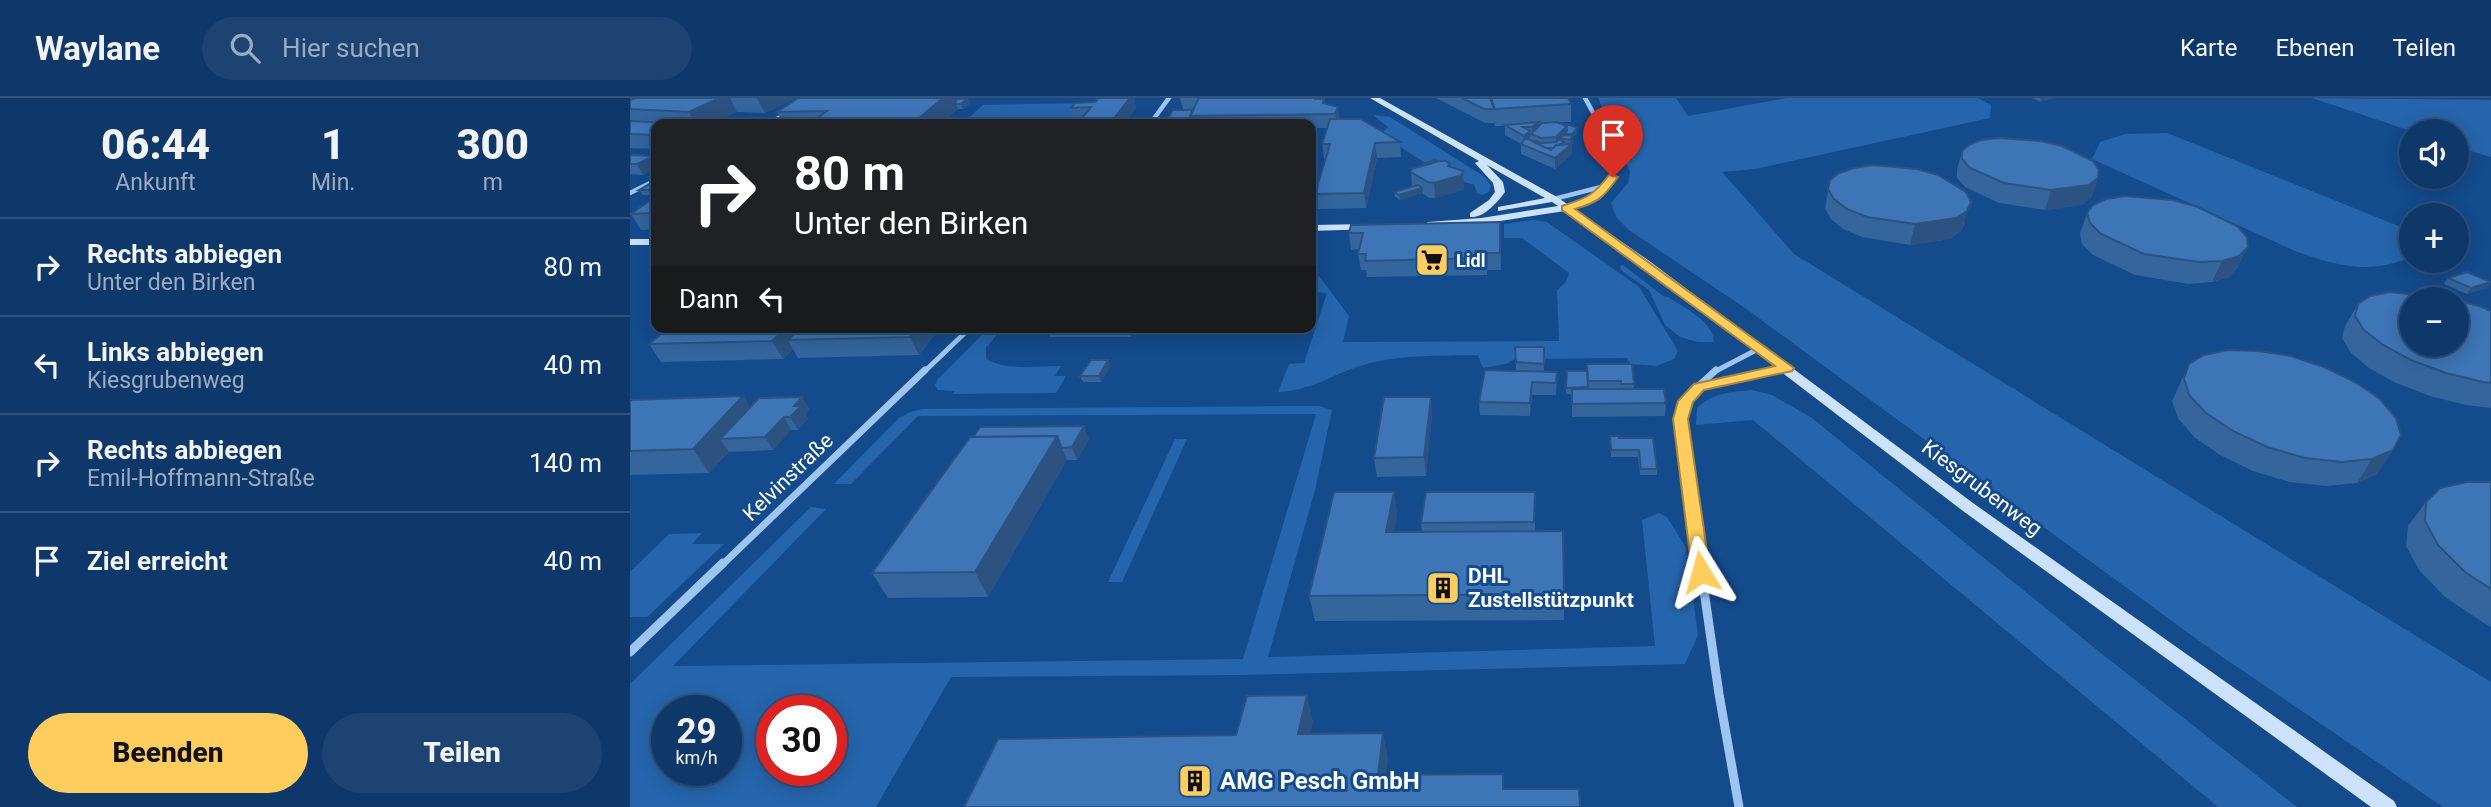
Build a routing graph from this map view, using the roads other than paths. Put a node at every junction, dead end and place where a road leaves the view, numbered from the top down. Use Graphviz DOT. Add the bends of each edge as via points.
graph roads {
  1 [pos="1169,98"];
  2 [pos="1374,98"];
  3 [pos="1585,98"];
  4 [pos="795,109"];
  5 [pos="775,119"];
  6 [pos="1154,119"];
  7 [pos="1463,148"];
  8 [pos="651,182"];
  9 [pos="1609,184"];
  10 [pos="630,193"];
  11 [pos="1554,199"];
  12 [pos="1566,208"];
  13 [pos="1474,215"];
  14 [pos="1449,223"];
  15 [pos="1413,226"];
  16 [pos="1387,227"];
  17 [pos="1316,228"];
  18 [pos="630,242"];
  19 [pos="651,242"];
  20 [pos="965,333"];
  21 [pos="1760,348"];
  22 [pos="1787,368"];
  23 [pos="1699,387"];
  24 [pos="630,652"];
  25 [pos="1739,807"];
  26 [pos="2387,807"];
  1 -- 6 [label="street"];
  2 -- 7 [label="main road"];
  3 -- 9 [label="street" via="1613,163"];
  4 -- 5 [label="street"];
  7 -- 11 [label="main road, Kiesgrubenweg"];
  7 -- 13 [label="main road" via="1498,182 1500,192"];
  8 -- 10 [label="street"];
  9 -- 11 [label="street"];
  9 -- 12 [label="street" via="1591,201"];
  11 -- 12 [label="main road, Kiesgrubenweg"];
  11 -- 13 [label="main road"];
  12 -- 14 [label="main road"];
  12 -- 21 [label="main road, Kiesgrubenweg"];
  13 -- 14 [label="main road"];
  14 -- 15 [label="main road"];
  16 -- 17 [label="main road"];
  18 -- 19 [label="main road"];
  20 -- 24 [label="street, Kelvinstraße"];
  21 -- 22 [label="main road, Kiesgrubenweg"];
  21 -- 23 [label="street" via="1705,375"];
  22 -- 23 [label="street"];
  22 -- 26 [label="main road, Kiesgrubenweg" via="1989,523"];
  23 -- 25 [label="street" via="1685,401 1680,419"];
}
